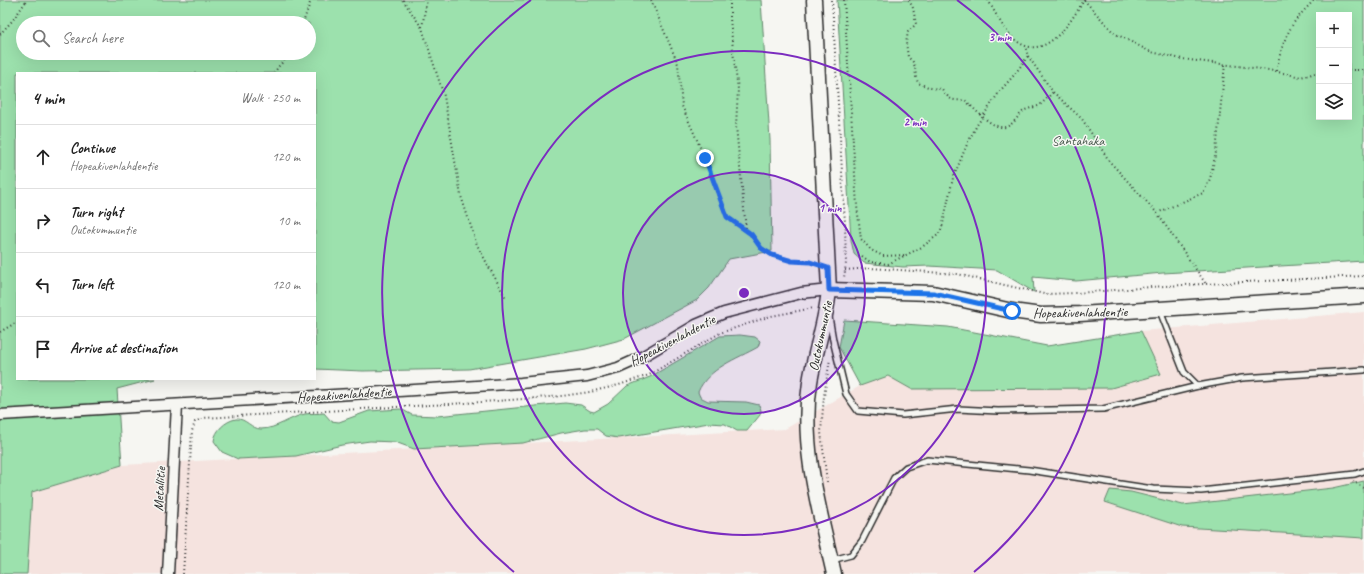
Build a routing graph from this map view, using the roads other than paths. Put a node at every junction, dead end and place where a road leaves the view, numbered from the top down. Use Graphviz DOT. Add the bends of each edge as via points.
graph roads {
  1 [pos="814,0"];
  2 [pos="836,290"];
  3 [pos="1364,296"];
  4 [pos="828,306"];
  5 [pos="1159,309"];
  6 [pos="1364,370"];
  7 [pos="1198,386"];
  8 [pos="177,405"];
  9 [pos="0,415"];
  10 [pos="1364,471"];
  11 [pos="831,560"];
  12 [pos="168,574"];
  13 [pos="834,574"];
  1 -- 2 [label="street, Outokummuntie" via="828,268"];
  2 -- 4 [label="street, Outokummuntie"];
  2 -- 5 [label="street, Hopeakivenlahdentie" via="933,293 1041,315"];
  2 -- 8 [label="street, Hopeakivenlahdentie" via="801,293 724,313 696,325 640,358 618,368 587,376 521,383"];
  3 -- 5 [label="street, Hopeakivenlahdentie"];
  4 -- 7 [label="lane" via="846,394 858,411 903,415 958,409 1102,409"];
  4 -- 11 [label="street, Outokummuntie" via="810,382 807,415 808,445 815,490"];
  5 -- 7 [label="lane" via="1184,372"];
  6 -- 7 [label="lane" via="1242,378"];
  8 -- 9 [label="street, Hopeakivenlahdentie"];
  8 -- 12 [label="street, Metallitie"];
  10 -- 11 [label="lane" via="1201,491 1153,489 1029,470 927,460 906,467 894,478 862,541 851,555"];
  11 -- 13 [label="street, Outokummuntie"];
}
